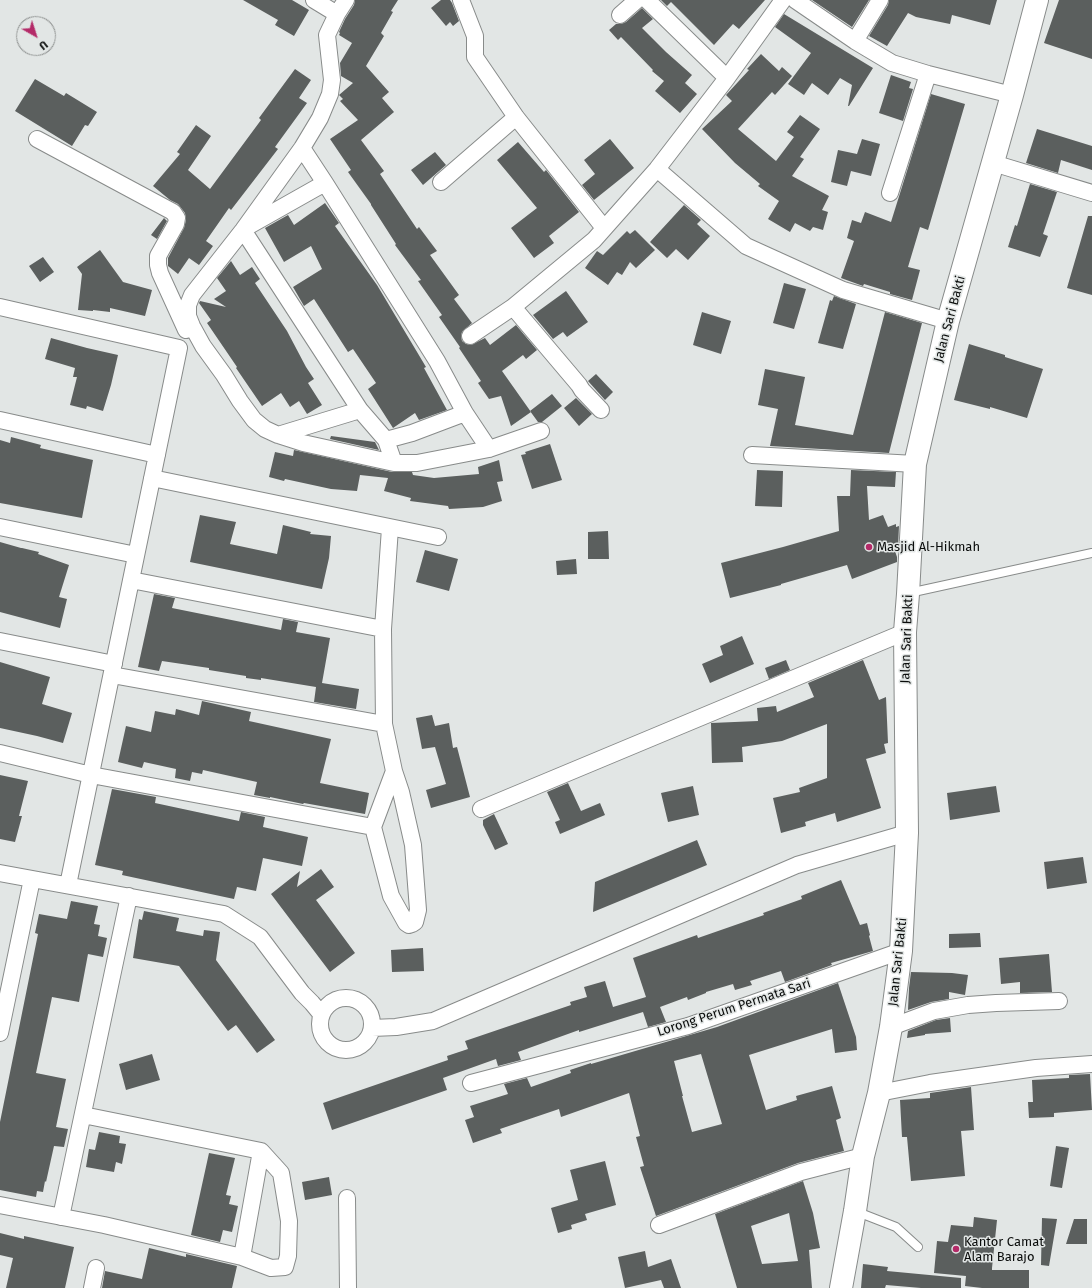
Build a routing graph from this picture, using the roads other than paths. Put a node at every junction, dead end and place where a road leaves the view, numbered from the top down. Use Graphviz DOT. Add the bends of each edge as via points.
graph roads {
  1 [pos="314,0"];
  2 [pos="346,0"];
  3 [pos="460,0"];
  4 [pos="637,0"];
  5 [pos="647,0"];
  6 [pos="783,0"];
  7 [pos="795,0"];
  8 [pos="880,0"];
  9 [pos="1037,0"];
  10 [pos="337,14"];
  11 [pos="620,15"];
  12 [pos="855,41"];
  13 [pos="928,74"];
  14 [pos="727,78"];
  15 [pos="1012,95"];
  16 [pos="516,117"];
  17 [pos="37,139"];
  18 [pos="302,148"];
  19 [pos="993,163"];
  20 [pos="657,169"];
  21 [pos="325,182"];
  22 [pos="441,182"];
  23 [pos="890,193"];
  24 [pos="1092,193"];
  25 [pos="604,228"];
  26 [pos="243,230"];
  27 [pos="0,307"];
  28 [pos="513,307"];
  29 [pos="948,321"];
  30 [pos="470,336"];
  31 [pos="203,346"];
  32 [pos="360,410"];
  33 [pos="601,410"];
  34 [pos="465,414"];
  35 [pos="0,420"];
  36 [pos="541,430"];
  37 [pos="278,435"];
  38 [pos="386,440"];
  39 [pos="489,449"];
  40 [pos="752,454"];
  41 [pos="157,455"];
  42 [pos="394,462"];
  43 [pos="915,464"];
  44 [pos="152,478"];
  45 [pos="0,527"];
  46 [pos="390,528"];
  47 [pos="438,537"];
  48 [pos="1092,553"];
  49 [pos="136,555"];
  50 [pos="131,580"];
  51 [pos="908,594"];
  52 [pos="384,629"];
  53 [pos="905,632"];
  54 [pos="0,641"];
  55 [pos="113,670"];
  56 [pos="384,724"];
  57 [pos="0,753"];
  58 [pos="394,771"];
  59 [pos="90,775"];
  60 [pos="481,809"];
  61 [pos="373,828"];
  62 [pos="907,833"];
  63 [pos="0,873"];
  64 [pos="32,879"];
  65 [pos="68,885"];
  66 [pos="129,896"];
  67 [pos="901,951"];
  68 [pos="1059,1001"];
  69 [pos="321,1014"];
  70 [pos="891,1027"];
  71 [pos="372,1028"];
  72 [pos="0,1033"];
  73 [pos="1092,1064"];
  74 [pos="471,1083"];
  75 [pos="879,1093"];
  76 [pos="83,1115"];
  77 [pos="261,1151"];
  78 [pos="863,1156"];
  79 [pos="348,1198"];
  80 [pos="0,1205"];
  81 [pos="855,1211"];
  82 [pos="62,1216"];
  83 [pos="659,1225"];
  84 [pos="918,1247"];
  85 [pos="242,1257"];
  86 [pos="96,1268"];
  87 [pos="92,1288"];
  88 [pos="348,1288"];
  89 [pos="841,1288"];
  1 -- 10 [label="street"];
  2 -- 10 [label="street"];
  3 -- 16 [label="street" via="475,36 475,57"];
  4 -- 11 [label="street"];
  5 -- 14 [label="street"];
  6 -- 14 [label="street"];
  7 -- 12 [label="street"];
  8 -- 12 [label="street"];
  9 -- 15 [label="main road, Jalan Sari Bakti"];
  10 -- 18 [label="street" via="327,35 332,80 330,94 320,118"];
  12 -- 13 [label="street" via="892,63"];
  13 -- 15 [label="street"];
  13 -- 23 [label="street"];
  14 -- 20 [label="street"];
  15 -- 19 [label="main road, Jalan Sari Bakti"];
  16 -- 22 [label="street"];
  16 -- 25 [label="street"];
  17 -- 31 [label="street" via="173,212 177,218 176,224 158,256 158,265 182,324"];
  18 -- 21 [label="street"];
  18 -- 26 [label="street"];
  19 -- 24 [label="street"];
  19 -- 29 [label="main road, Jalan Sari Bakti"];
  20 -- 25 [label="street"];
  20 -- 29 [label="street" via="746,246 843,290"];
  21 -- 26 [label="street"];
  21 -- 34 [label="street" via="437,361"];
  25 -- 28 [label="street" via="594,240"];
  26 -- 31 [label="street" via="192,295 188,305 188,316"];
  26 -- 32 [label="street"];
  27 -- 41 [label="street" via="179,348"];
  28 -- 30 [label="street"];
  28 -- 33 [label="street"];
  29 -- 43 [label="main road, Jalan Sari Bakti"];
  31 -- 37 [label="street" via="254,420"];
  32 -- 37 [label="street"];
  32 -- 38 [label="street"];
  34 -- 38 [label="street"];
  34 -- 39 [label="street"];
  35 -- 41 [label="street"];
  36 -- 39 [label="street"];
  37 -- 42 [label="street" via="303,443"];
  38 -- 42 [label="street"];
  39 -- 42 [label="street" via="417,463"];
  40 -- 43 [label="street"];
  41 -- 44 [label="street"];
  43 -- 51 [label="main road, Jalan Sari Bakti"];
  44 -- 46 [label="street"];
  44 -- 49 [label="street"];
  45 -- 49 [label="street"];
  46 -- 47 [label="street"];
  46 -- 52 [label="street"];
  48 -- 51 [label="lane"];
  49 -- 50 [label="street"];
  50 -- 52 [label="street"];
  50 -- 55 [label="street"];
  51 -- 53 [label="main road, Jalan Sari Bakti"];
  52 -- 56 [label="street"];
  53 -- 60 [label="street"];
  53 -- 62 [label="main road, Jalan Sari Bakti"];
  54 -- 55 [label="street"];
  55 -- 56 [label="street"];
  55 -- 59 [label="street"];
  56 -- 58 [label="street"];
  57 -- 59 [label="street"];
  58 -- 61 [label="street"];
  58 -- 61 [label="street" via="413,845 418,910 412,924 406,923 391,896"];
  59 -- 61 [label="street"];
  59 -- 65 [label="street"];
  62 -- 67 [label="main road, Jalan Sari Bakti"];
  62 -- 71 [label="street" via="797,865 433,1021"];
  63 -- 64 [label="street"];
  64 -- 65 [label="street"];
  64 -- 72 [label="street"];
  65 -- 66 [label="street"];
  66 -- 69 [label="street" via="224,914 260,937"];
  66 -- 76 [label="street"];
  67 -- 70 [label="main road, Jalan Sari Bakti"];
  67 -- 74 [label="street, Lorong Perum Permata Sari" via="688,1026"];
  68 -- 70 [label="street" via="968,1005 934,1011"];
  69 -- 71 [label="street" via="327,1005 336,999 358,1000 371,1017"];
  69 -- 71 [label="street" via="319,1025 322,1036 329,1045 338,1050 350,1050 360,1046 368,1039"];
  70 -- 75 [label="main road, Jalan Sari Bakti"];
  73 -- 75 [label="street" via="1036,1068"];
  75 -- 78 [label="main road, Jalan Sari Bakti"];
  76 -- 77 [label="street"];
  76 -- 82 [label="street"];
  77 -- 85 [label="street"];
  77 -- 85 [label="street" via="281,1173 289,1221 288,1256 285,1267 271,1268"];
  78 -- 81 [label="main road, Jalan Sari Bakti"];
  78 -- 83 [label="street" via="801,1172"];
  79 -- 88 [label="street"];
  80 -- 82 [label="street"];
  81 -- 84 [label="lane" via="896,1227"];
  81 -- 89 [label="main road, Jalan Sari Bakti"];
  82 -- 85 [label="street"];
  86 -- 87 [label="street"];
}
